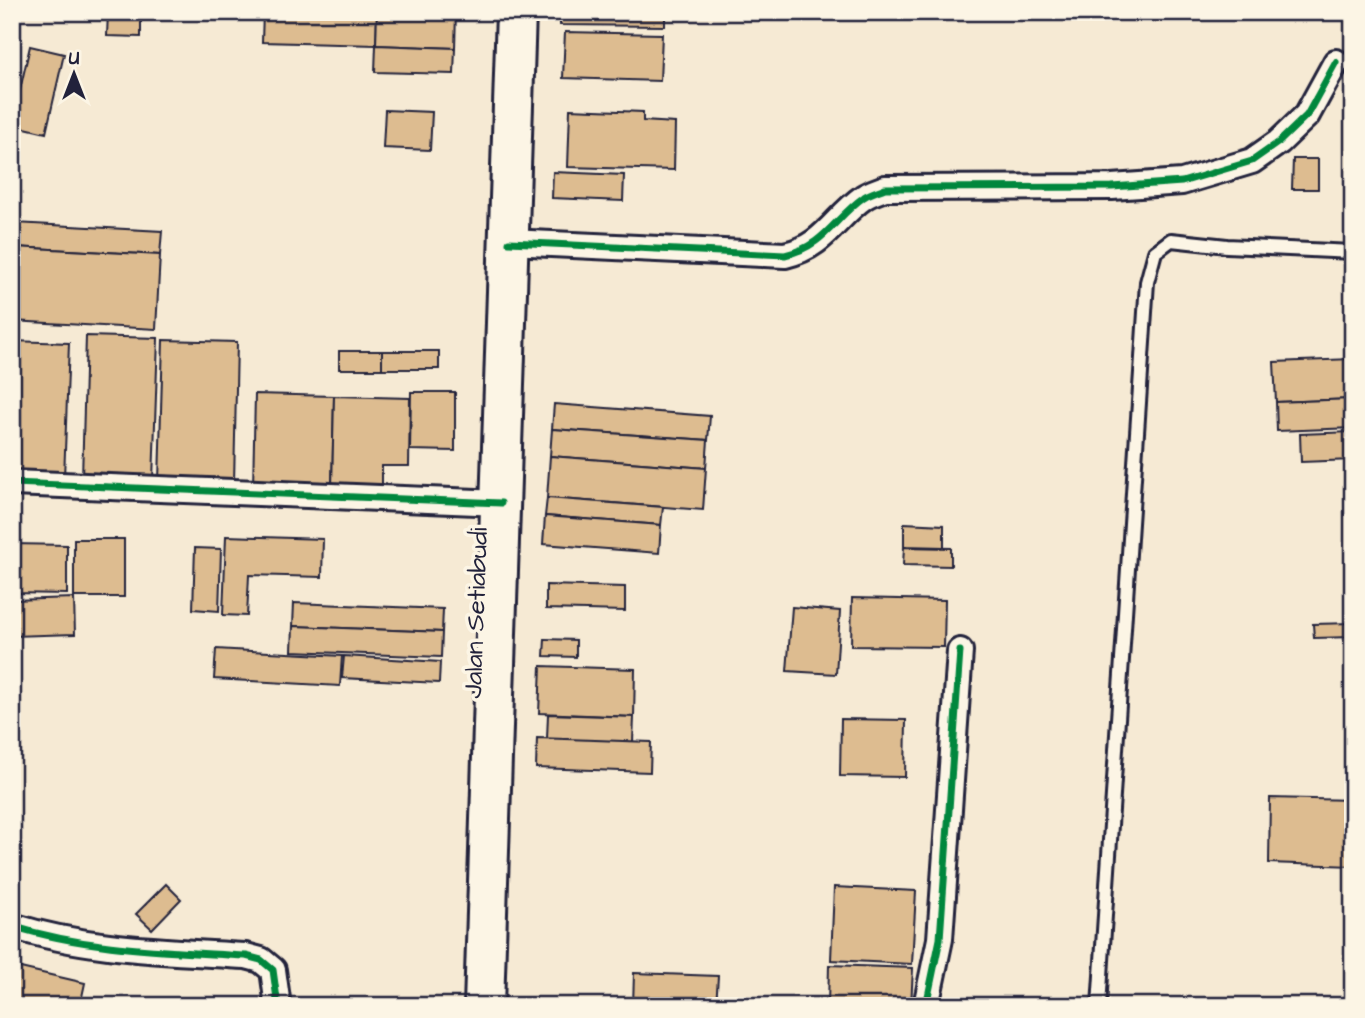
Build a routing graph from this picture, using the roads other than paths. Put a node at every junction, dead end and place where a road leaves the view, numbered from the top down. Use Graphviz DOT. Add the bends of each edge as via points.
graph roads {
  1 [pos="516,12"];
  2 [pos="1336,62"];
  3 [pos="509,242"];
  4 [pos="1353,251"];
  5 [pos="12,483"];
  6 [pos="501,503"];
  7 [pos="960,651"];
  8 [pos="12,926"];
  9 [pos="274,1006"];
  10 [pos="484,1006"];
  11 [pos="926,1006"];
  12 [pos="1098,1006"];
  1 -- 3 [label="main road, Jalan Setiabudi"];
  2 -- 3 [label="street" via="1307,115 1279,142 1252,161 1182,182 1112,187 885,188 865,197 804,251 785,255"];
  3 -- 6 [label="main road, Jalan Setiabudi"];
  4 -- 12 [label="lane" via="1171,240 1155,252 1147,282"];
  5 -- 6 [label="street"];
  6 -- 10 [label="main road, Jalan Setiabudi"];
  7 -- 11 [label="street" via="940,939"];
  8 -- 9 [label="street" via="127,949 261,960 273,970"];
}
